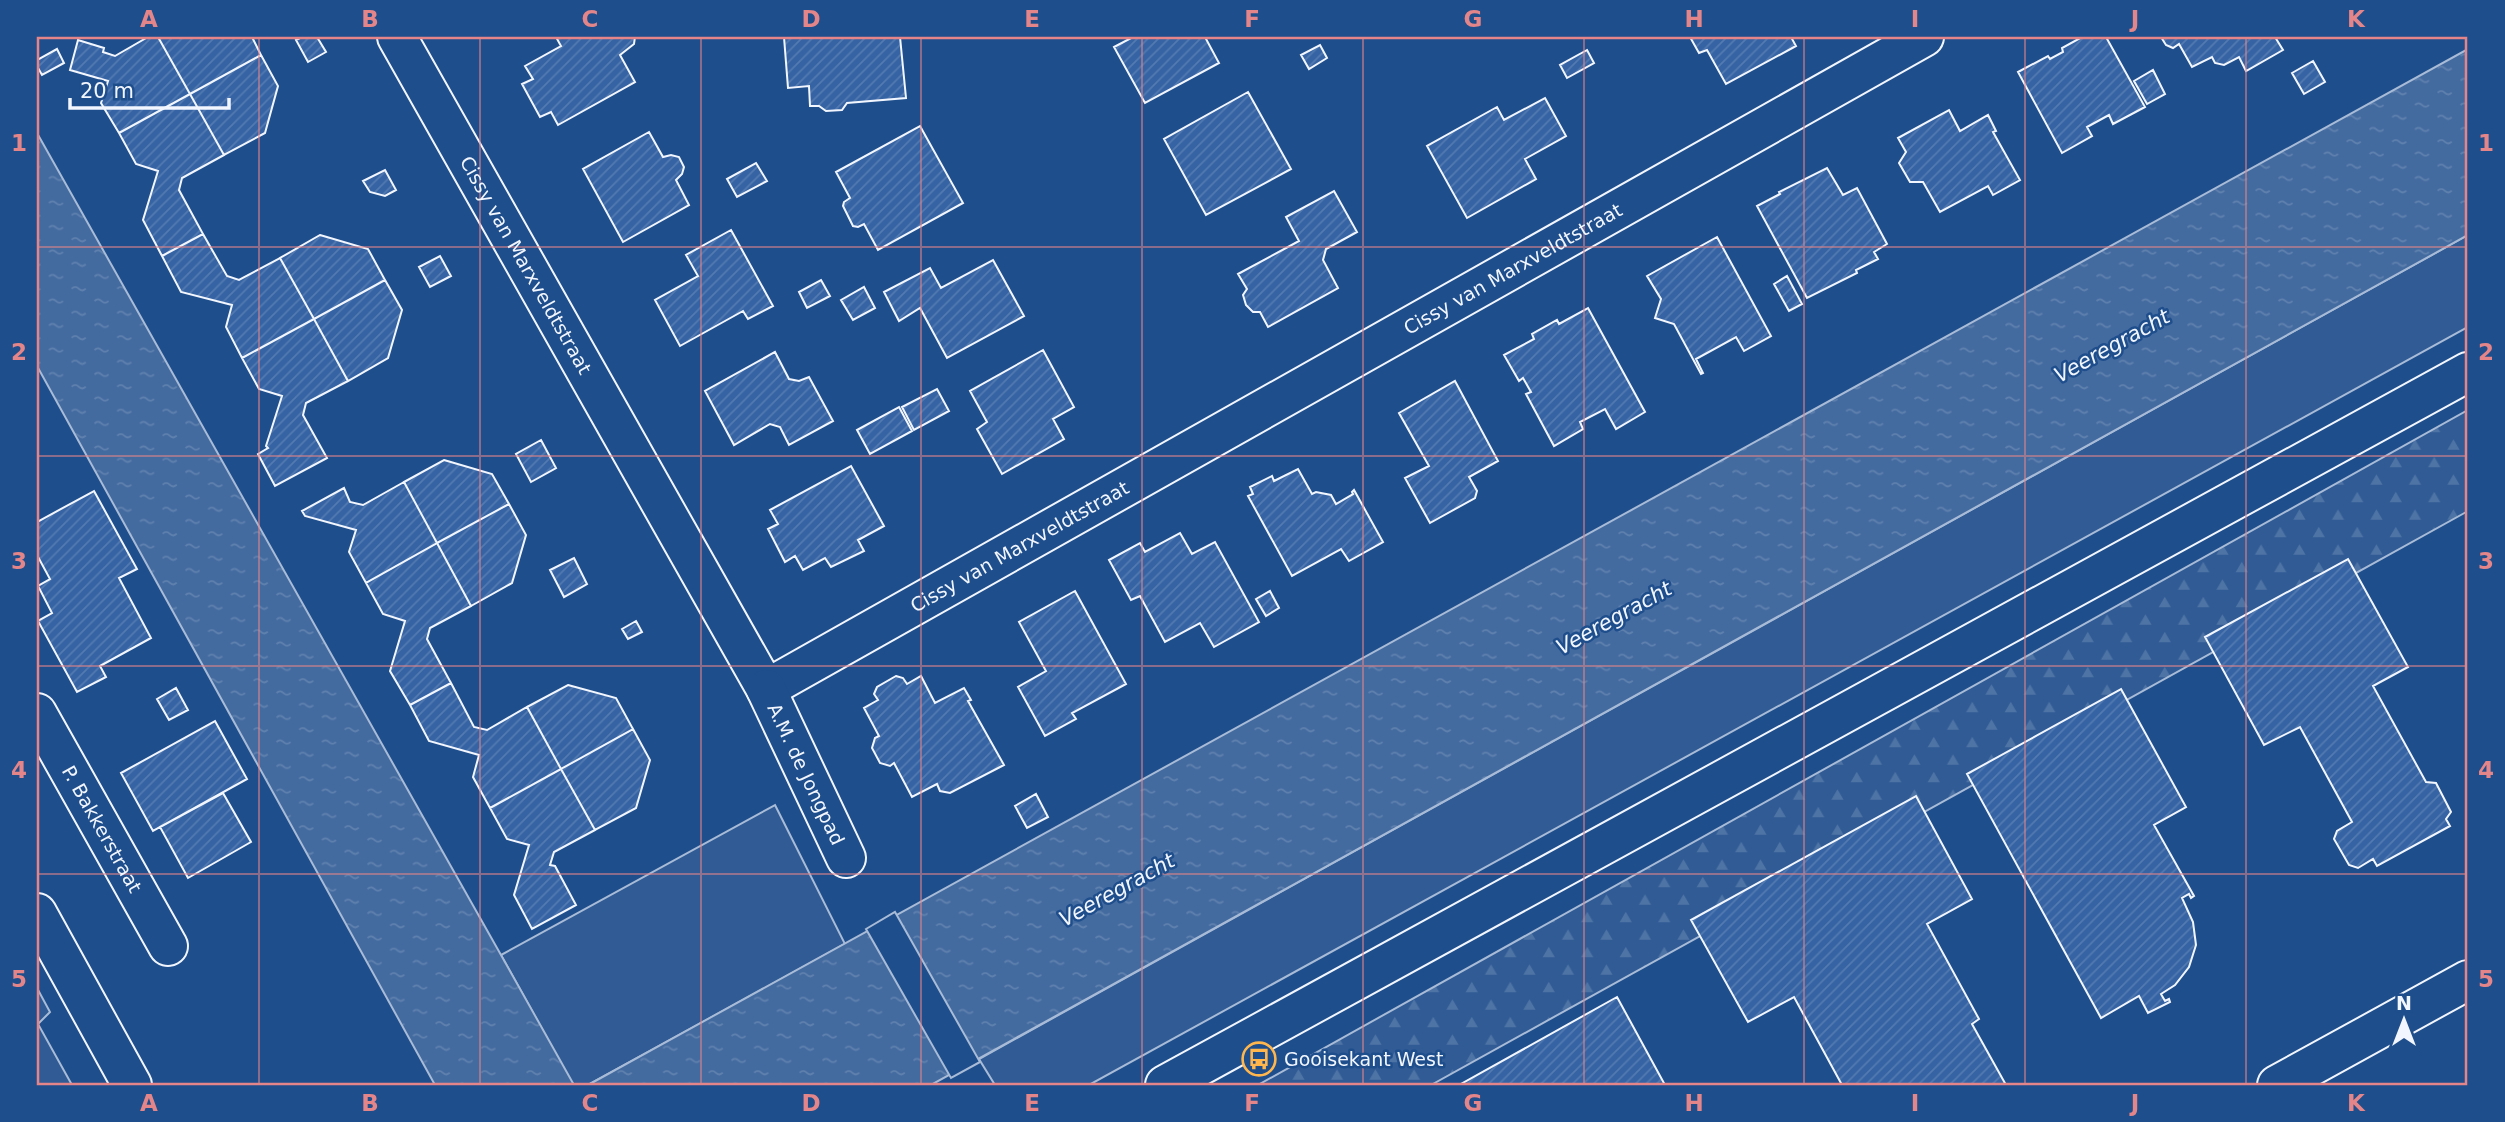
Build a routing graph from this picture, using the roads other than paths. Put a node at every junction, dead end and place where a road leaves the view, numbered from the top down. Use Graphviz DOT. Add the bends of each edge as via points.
graph roads {
  1 [pos="397,37"];
  2 [pos="1924,37"];
  3 [pos="2468,372"];
  4 [pos="766,689"];
  5 [pos="37,713"];
  6 [pos="846,858"];
  7 [pos="37,913"];
  8 [pos="168,946"];
  9 [pos="2468,980"];
  10 [pos="132,1085"];
  11 [pos="1165,1085"];
  12 [pos="2277,1085"];
  1 -- 4 [label="street, Cissy van Marxveldtstraat"];
  2 -- 4 [label="street, Cissy van Marxveldtstraat"];
  3 -- 11 [label="street"];
  4 -- 6 [label="street, A.M. de Jongpad"];
  5 -- 8 [label="street, P. Bakkerstraat"];
  7 -- 10 [label="street"];
  9 -- 12 [label="street"];
}
